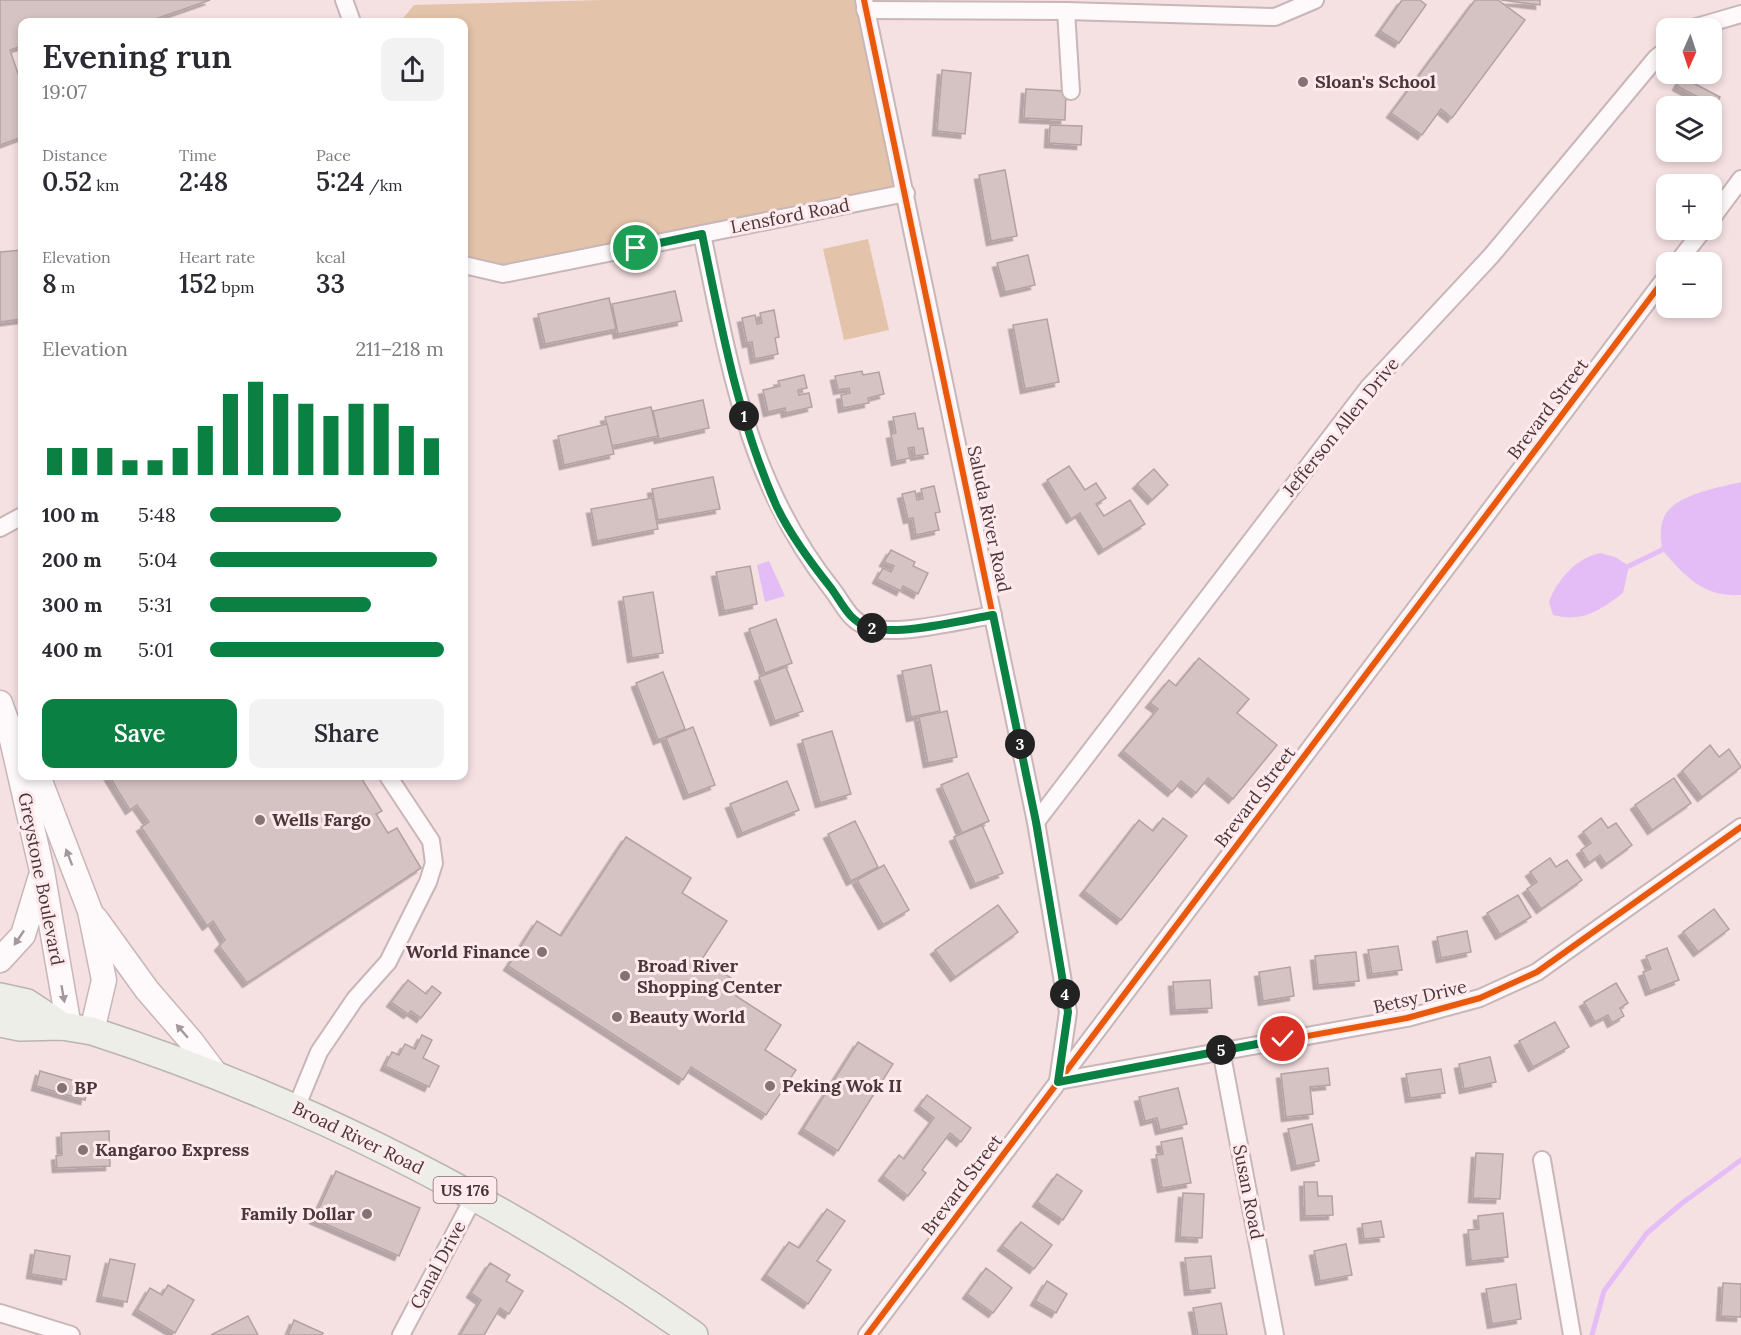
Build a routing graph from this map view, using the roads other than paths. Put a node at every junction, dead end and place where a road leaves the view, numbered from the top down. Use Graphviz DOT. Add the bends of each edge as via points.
graph roads {
  1 [pos="344,0"];
  2 [pos="1315,0"];
  3 [pos="865,5"];
  4 [pos="1066,10"];
  5 [pos="1741,14"];
  6 [pos="351,18"];
  7 [pos="1722,20"];
  8 [pos="1656,58"];
  9 [pos="1071,91"];
  10 [pos="1741,179"];
  11 [pos="906,193"];
  12 [pos="1722,205"];
  13 [pos="702,234"];
  14 [pos="468,266"];
  15 [pos="1656,290"];
  16 [pos="18,518"];
  17 [pos="0,528"];
  18 [pos="993,615"];
  19 [pos="0,703"];
  20 [pos="16,739"];
  21 [pos="24,780"];
  22 [pos="40,780"];
  23 [pos="391,780"];
  24 [pos="1036,822"];
  25 [pos="1741,827"];
  26 [pos="42,871"];
  27 [pos="90,911"];
  28 [pos="0,960"];
  29 [pos="0,997"];
  30 [pos="0,1023"];
  31 [pos="74,1028"];
  32 [pos="1221,1050"];
  33 [pos="218,1077"];
  34 [pos="1058,1082"];
  35 [pos="296,1108"];
  36 [pos="1542,1160"];
  37 [pos="475,1195"];
  38 [pos="0,1313"];
  39 [pos="71,1335"];
  40 [pos="401,1335"];
  41 [pos="694,1335"];
  42 [pos="867,1335"];
  43 [pos="1275,1335"];
  44 [pos="1572,1335"];
  1 -- 6 [label="street"];
  2 -- 4 [label="street" via="1275,17"];
  3 -- 4 [label="street"];
  3 -- 11 [label="street, Saluda River Road"];
  4 -- 9 [label="street"];
  5 -- 7 [label="street"];
  8 -- 24 [label="street, Jefferson Allen Drive" via="1491,256 1368,388"];
  10 -- 12 [label="street"];
  11 -- 13 [label="street, Lensford Road"];
  11 -- 18 [label="street, Saluda River Road"];
  13 -- 14 [label="street, Lensford Road" via="502,274"];
  13 -- 18 [label="street" via="749,435 777,507 846,612 858,623 879,630"];
  15 -- 34 [label="street, Brevard Street"];
  16 -- 17 [label="street"];
  18 -- 24 [label="street, Saluda River Road"];
  19 -- 20 [label="main road, Greystone Boulevard"];
  21 -- 26 [label="main road, Greystone Boulevard"];
  27 -- 22 [label="main road, Greystone Boulevard, one-way"];
  23 -- 35 [label="street" via="431,841 434,863 388,962 355,999 319,1052"];
  24 -- 34 [label="street, Saluda River Road" via="1068,1012"];
  25 -- 32 [label="street, Betsy Drive" via="1537,972 1480,998 1407,1018"];
  26 -- 28 [label="main road, one-way" via="23,935"];
  26 -- 31 [label="main road, Greystone Boulevard, one-way"];
  27 -- 31 [label="main road, Greystone Boulevard" via="104,980"];
  33 -- 27 [label="main road, one-way" via="147,990"];
  29 -- 31 [label="main road, Broad River Road" via="27,1003"];
  30 -- 31 [label="main road, Broad River Road / US 176"];
  31 -- 33 [label="main road, Broad River Road / US 176"];
  32 -- 34 [label="street, Betsy Drive"];
  32 -- 43 [label="street, Susan Road"];
  33 -- 35 [label="main road, Broad River Road / US 176"];
  34 -- 42 [label="street, Brevard Street"];
  35 -- 37 [label="main road, Broad River Road / US 176"];
  36 -- 44 [label="street"];
  37 -- 40 [label="street, Canal Drive"];
  37 -- 41 [label="main road, Broad River Road / US 176" via="602,1271"];
  38 -- 39 [label="street"];
}
